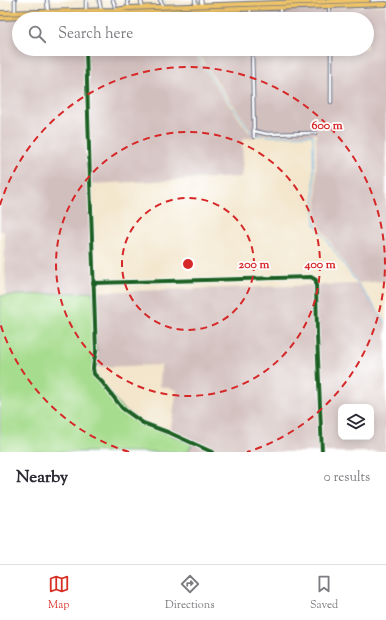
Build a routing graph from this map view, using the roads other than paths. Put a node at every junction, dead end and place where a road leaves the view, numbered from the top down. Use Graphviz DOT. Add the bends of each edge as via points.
graph roads {
  1 [pos="15,0"];
  2 [pos="47,0"];
  3 [pos="86,0"];
  4 [pos="99,0"];
  5 [pos="113,0"];
  6 [pos="127,0"];
  7 [pos="141,0"];
  8 [pos="160,0"];
  9 [pos="195,0"];
  10 [pos="201,0"];
  11 [pos="210,0"];
  12 [pos="223,0"];
  13 [pos="237,0"];
  14 [pos="368,0"];
  15 [pos="308,1"];
  16 [pos="341,1"];
  17 [pos="262,2"];
  18 [pos="286,2"];
  19 [pos="328,2"];
  20 [pos="251,4"];
  21 [pos="386,4"];
  22 [pos="238,5"];
  23 [pos="196,6"];
  24 [pos="202,6"];
  25 [pos="211,6"];
  26 [pos="223,6"];
  27 [pos="280,7"];
  28 [pos="128,8"];
  29 [pos="142,8"];
  30 [pos="165,8"];
  31 [pos="101,10"];
  32 [pos="116,10"];
  33 [pos="48,11"];
  34 [pos="12,12"];
  35 [pos="15,12"];
  36 [pos="66,12"];
  37 [pos="85,12"];
  38 [pos="90,12"];
  39 [pos="103,12"];
  40 [pos="280,12"];
  41 [pos="329,12"];
  42 [pos="0,13"];
  43 [pos="12,17"];
  44 [pos="0,18"];
  45 [pos="86,56"];
  46 [pos="252,56"];
  47 [pos="331,56"];
  48 [pos="332,102"];
  49 [pos="254,132"];
  50 [pos="314,133"];
  51 [pos="254,137"];
  52 [pos="93,282"];
  53 [pos="212,452"];
  54 [pos="322,452"];
  1 -- 35 [label="street"];
  2 -- 33 [label="street"];
  3 -- 37 [label="street"];
  4 -- 31 [label="street"];
  5 -- 32 [label="street"];
  6 -- 28 [label="street"];
  7 -- 29 [label="street"];
  8 -- 30 [label="street"];
  9 -- 23 [label="street"];
  10 -- 24 [label="street"];
  11 -- 25 [label="street"];
  12 -- 26 [label="street"];
  13 -- 22 [label="street"];
  14 -- 16 [label="highway"];
  15 -- 18 [label="highway"];
  15 -- 19 [label="highway"];
  16 -- 19 [label="highway"];
  17 -- 18 [label="highway"];
  17 -- 20 [label="highway"];
  19 -- 21 [label="highway"];
  19 -- 27 [label="highway"];
  19 -- 41 [label="street"];
  20 -- 22 [label="highway"];
  20 -- 27 [label="highway"];
  20 -- 39 [label="highway"];
  22 -- 26 [label="highway"];
  23 -- 24 [label="highway"];
  23 -- 30 [label="highway"];
  24 -- 25 [label="highway"];
  25 -- 26 [label="highway"];
  27 -- 40 [label="street"];
  28 -- 29 [label="highway"];
  28 -- 32 [label="highway"];
  29 -- 30 [label="highway"];
  31 -- 32 [label="highway"];
  31 -- 38 [label="highway"];
  33 -- 35 [label="highway"];
  33 -- 36 [label="highway"];
  34 -- 42 [label="highway"];
  43 -- 44 [label="highway"];
  45 -- 52 [label="street"];
  46 -- 49 [label="street"];
  47 -- 48 [label="street"];
  49 -- 50 [label="street"];
  49 -- 51 [label="street"];
  52 -- 53 [label="street" via="96,352 94,374 122,408 143,423"];
  52 -- 54 [label="street" via="311,277 316,280"];
}
